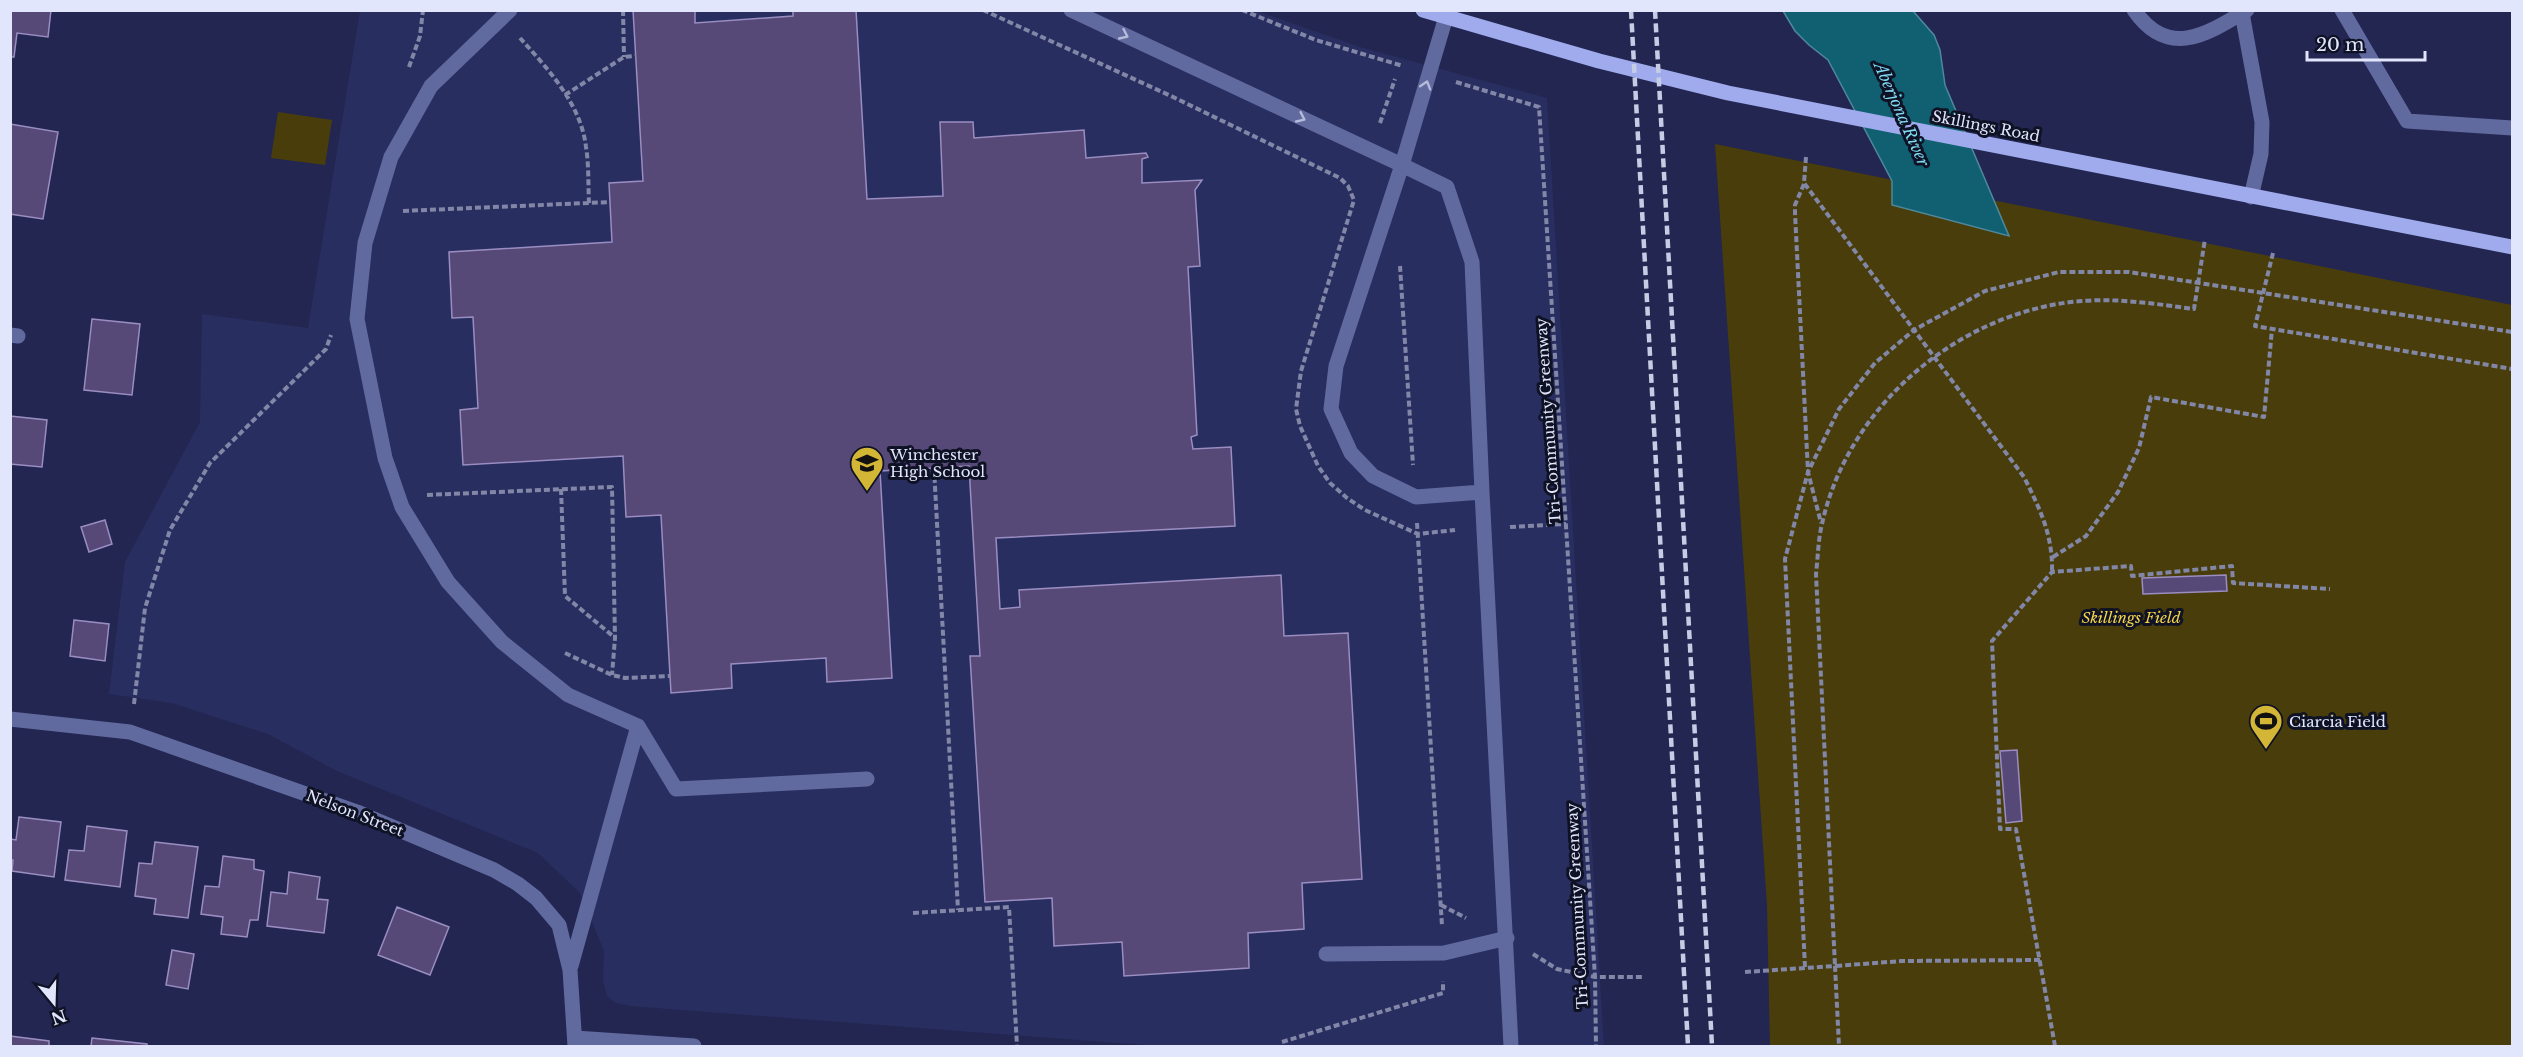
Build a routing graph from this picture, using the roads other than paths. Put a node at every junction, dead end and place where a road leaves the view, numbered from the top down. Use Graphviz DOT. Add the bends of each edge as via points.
graph roads {
  1 [pos="510,10"];
  2 [pos="1071,10"];
  3 [pos="1423,10"];
  4 [pos="2134,10"];
  5 [pos="2342,10"];
  6 [pos="2244,12"];
  7 [pos="1447,14"];
  8 [pos="2512,128"];
  9 [pos="1402,165"];
  10 [pos="2251,197"];
  11 [pos="2512,247"];
  12 [pos="1482,492"];
  13 [pos="10,719"];
  14 [pos="638,726"];
  15 [pos="867,779"];
  16 [pos="1507,938"];
  17 [pos="1326,954"];
  18 [pos="570,970"];
  19 [pos="575,1042"];
  20 [pos="693,1047"];
  21 [pos="1511,1047"];
  1 -- 14 [label="street" via="431,86 391,157 364,243 357,319 385,458 402,507 448,582 502,642 567,695"];
  2 -- 9 [label="street, one-way"];
  3 -- 7 [label="main road, Skillings Road"];
  4 -- 6 [label="street" via="2151,30 2171,39 2202,35"];
  5 -- 8 [label="street" via="2407,121"];
  6 -- 10 [label="street" via="2262,122 2261,154"];
  9 -- 7 [label="street, one-way"];
  7 -- 10 [label="main road, Skillings Road" via="1644,73"];
  9 -- 12 [label="street" via="1447,188 1472,262"];
  9 -- 12 [label="street" via="1336,366 1331,410 1351,453 1373,476 1416,497"];
  10 -- 11 [label="main road, Skillings Road"];
  12 -- 16 [label="street"];
  13 -- 18 [label="street, Nelson Street" via="130,732 357,812 494,870 518,884 559,925"];
  14 -- 15 [label="street" via="676,789"];
  14 -- 18 [label="street"];
  16 -- 17 [label="street" via="1444,952"];
  16 -- 21 [label="street"];
  18 -- 19 [label="street, Nelson Street"];
  19 -- 20 [label="street"];
}
